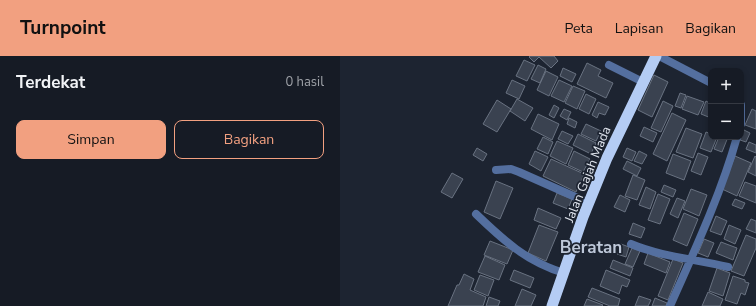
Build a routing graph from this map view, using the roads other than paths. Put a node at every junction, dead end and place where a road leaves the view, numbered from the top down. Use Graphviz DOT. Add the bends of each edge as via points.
graph roads {
  1 [pos="656,56"];
  2 [pos="660,56"];
  3 [pos="609,65"];
  4 [pos="708,80"];
  5 [pos="643,82"];
  6 [pos="736,140"];
  7 [pos="496,170"];
  8 [pos="589,203"];
  9 [pos="476,214"];
  10 [pos="631,244"];
  11 [pos="691,260"];
  12 [pos="728,267"];
  13 [pos="564,273"];
  14 [pos="552,306"];
  15 [pos="670,306"];
  1 -- 5 [label="highway, Jalan Gajah Mada"];
  2 -- 4 [label="street"];
  3 -- 5 [label="street"];
  5 -- 8 [label="highway, Jalan Gajah Mada"];
  6 -- 11 [label="street"];
  7 -- 8 [label="street" via="511,169"];
  8 -- 13 [label="highway, Jalan Gajah Mada"];
  9 -- 13 [label="street" via="499,236 532,260"];
  10 -- 11 [label="street" via="664,255"];
  11 -- 12 [label="street"];
  11 -- 15 [label="street"];
  13 -- 14 [label="highway, Jalan Gajah Mada"];
}
